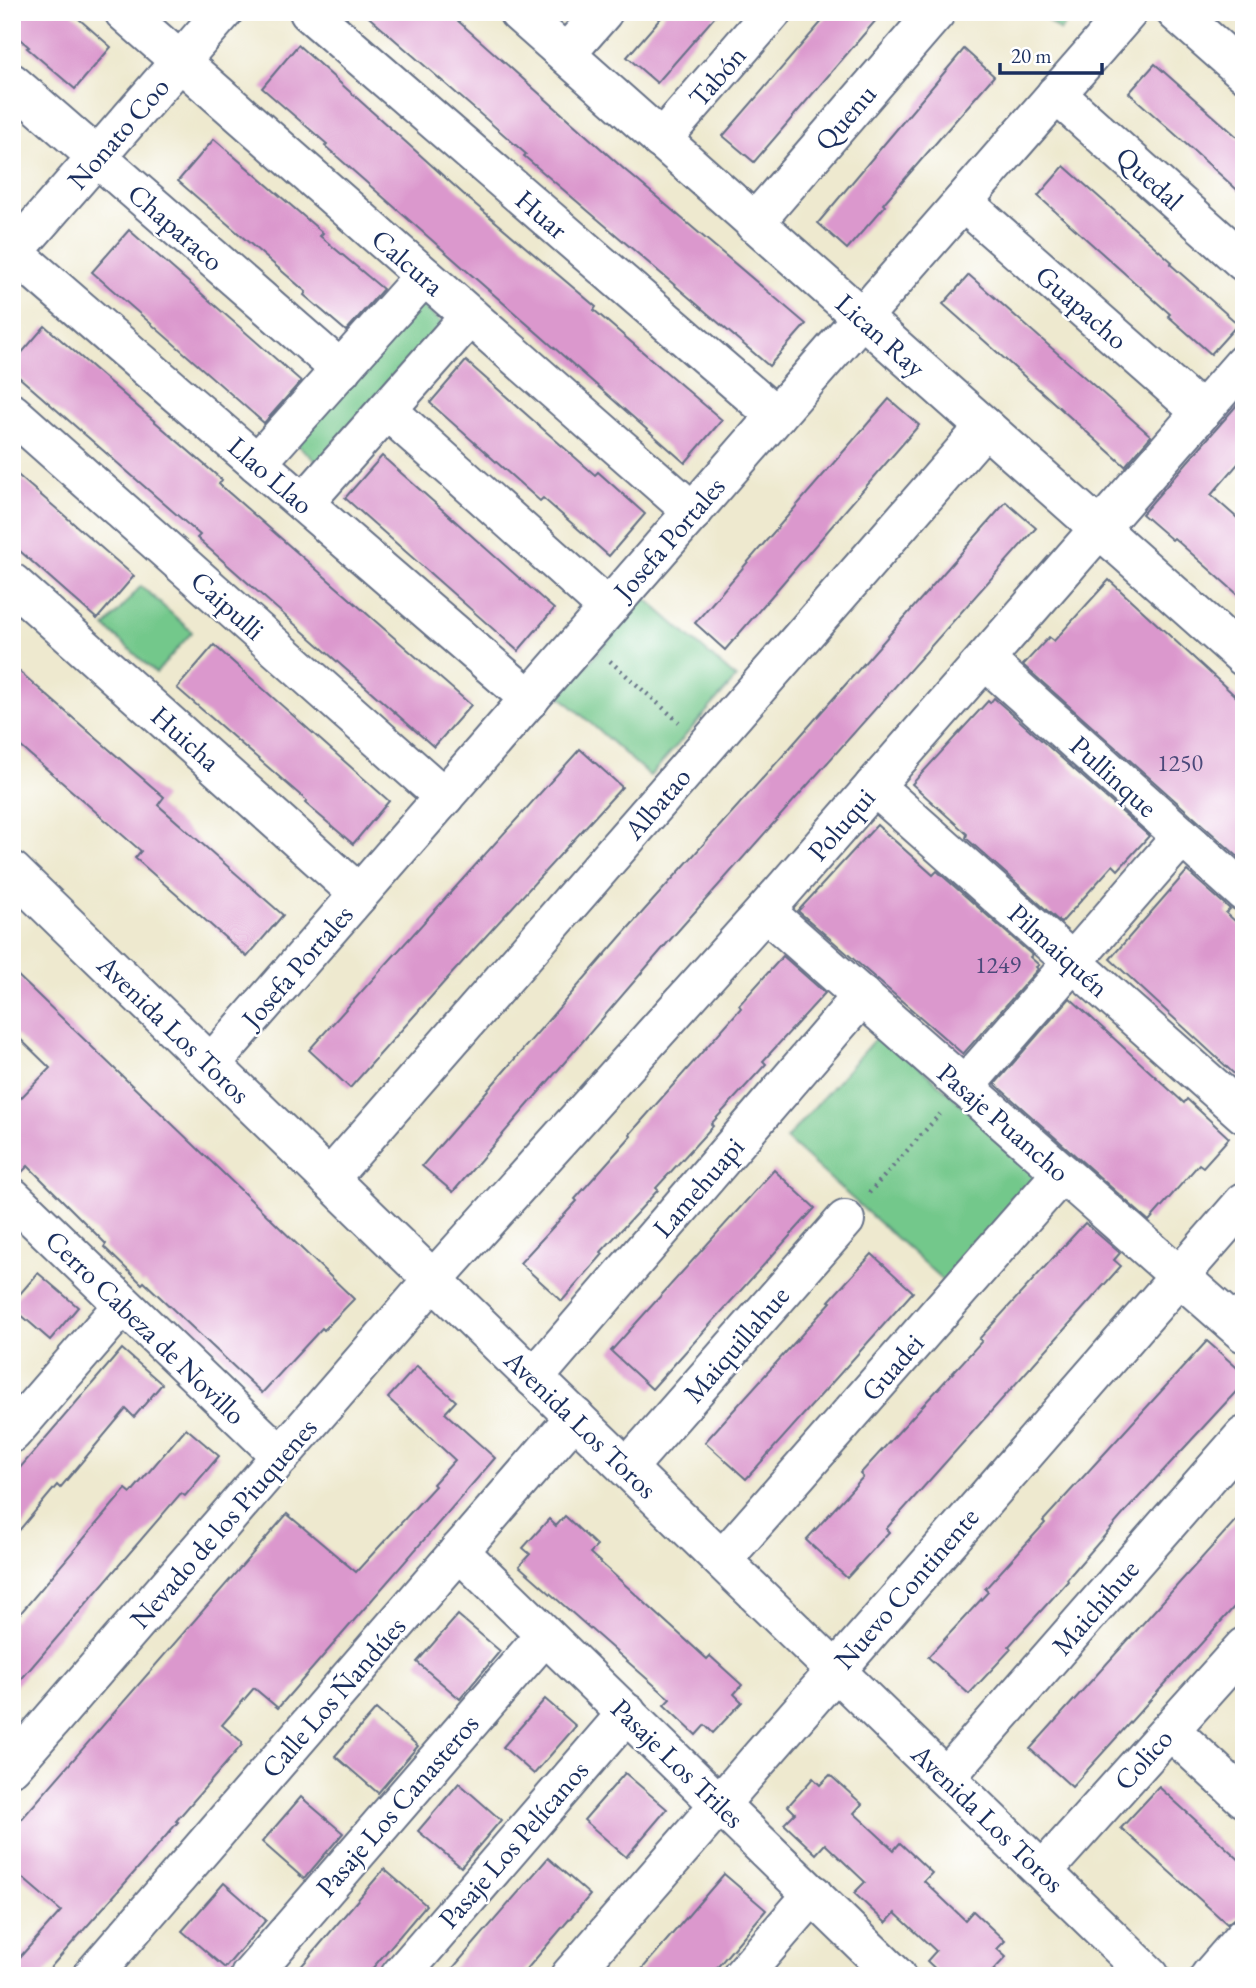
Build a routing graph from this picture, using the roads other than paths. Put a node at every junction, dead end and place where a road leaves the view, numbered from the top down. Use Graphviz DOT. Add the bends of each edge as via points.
graph roads {
  1 [pos="124,12"];
  2 [pos="223,12"];
  3 [pos="309,12"];
  4 [pos="518,12"];
  5 [pos="603,12"];
  6 [pos="772,12"];
  7 [pos="936,12"];
  8 [pos="1128,12"];
  9 [pos="1176,12"];
  10 [pos="566,54"];
  11 [pos="180,62"];
  12 [pos="1244,72"];
  13 [pos="12,83"];
  14 [pos="1056,94"];
  15 [pos="661,139"];
  16 [pos="97,157"];
  17 [pos="963,202"];
  18 [pos="754,222"];
  19 [pos="13,252"];
  20 [pos="1244,262"];
  21 [pos="424,276"];
  22 [pos="470,316"];
  23 [pos="862,317"];
  24 [pos="1244,363"];
  25 [pos="341,370"];
  26 [pos="387,410"];
  27 [pos="1201,412"];
  28 [pos="12,414"];
  29 [pos="776,416"];
  30 [pos="985,427"];
  31 [pos="257,463"];
  32 [pos="304,503"];
  33 [pos="692,512"];
  34 [pos="1099,528"];
  35 [pos="12,583"];
  36 [pos="608,608"];
  37 [pos="1241,649"];
  38 [pos="985,660"];
  39 [pos="530,699"];
  40 [pos="874,786"];
  41 [pos="444,797"];
  42 [pos="1182,836"];
  43 [pos="12,871"];
  44 [pos="1244,892"];
  45 [pos="359,894"];
  46 [pos="765,911"];
  47 [pos="1072,962"];
  48 [pos="862,996"];
  49 [pos="211,1064"];
  50 [pos="964,1087"];
  51 [pos="1244,1114"];
  52 [pos="1062,1173"];
  53 [pos="329,1179"];
  54 [pos="12,1197"];
  55 [pos="1244,1202"];
  56 [pos="845,1220"];
  57 [pos="1179,1276"];
  58 [pos="433,1280"];
  59 [pos="123,1305"];
  60 [pos="1244,1333"];
  61 [pos="534,1378"];
  62 [pos="575,1417"];
  63 [pos="12,1433"];
  64 [pos="1244,1436"];
  65 [pos="281,1456"];
  66 [pos="627,1468"];
  67 [pos="459,1551"];
  68 [pos="722,1560"];
  69 [pos="545,1634"];
  70 [pos="1244,1647"];
  71 [pos="834,1670"];
  72 [pos="626,1713"];
  73 [pos="1170,1730"];
  74 [pos="12,1766"];
  75 [pos="946,1777"];
  76 [pos="1244,1798"];
  77 [pos="719,1803"];
  78 [pos="1043,1871"];
  79 [pos="813,1894"];
  80 [pos="1244,1937"];
  81 [pos="92,1976"];
  82 [pos="250,1976"];
  83 [pos="400,1976"];
  84 [pos="570,1976"];
  85 [pos="742,1976"];
  86 [pos="896,1976"];
  87 [pos="1150,1976"];
  88 [pos="1210,1976"];
  1 -- 11 [label="street, Calcura"];
  2 -- 11 [label="street, Nonato Coo"];
  3 -- 29 [label="street, Huar"];
  4 -- 10 [label="street, Lican Ray"];
  5 -- 10 [label="street"];
  6 -- 15 [label="street, Tabón"];
  7 -- 18 [label="street, Quenu"];
  8 -- 14 [label="street, Josefa Portales"];
  9 -- 12 [label="street"];
  10 -- 15 [label="street, Lican Ray"];
  11 -- 16 [label="street, Nonato Coo"];
  11 -- 21 [label="street, Calcura"];
  13 -- 16 [label="street, Chaparaco"];
  14 -- 17 [label="street, Josefa Portales"];
  14 -- 20 [label="street, Quedal"];
  15 -- 18 [label="street, Lican Ray"];
  16 -- 19 [label="street, Nonato Coo"];
  16 -- 25 [label="street, Chaparaco"];
  17 -- 23 [label="street, Josefa Portales"];
  17 -- 27 [label="street, Guapacho"];
  18 -- 23 [label="street, Lican Ray"];
  19 -- 31 [label="street, Llao Llao"];
  21 -- 22 [label="street, Calcura"];
  21 -- 25 [label="street"];
  22 -- 26 [label="street"];
  22 -- 33 [label="street, Calcura"];
  23 -- 29 [label="street, Josefa Portales"];
  23 -- 30 [label="street, Lican Ray"];
  24 -- 27 [label="street, Poluqui"];
  25 -- 31 [label="street"];
  26 -- 32 [label="street"];
  26 -- 36 [label="street"];
  27 -- 34 [label="street, Poluqui"];
  28 -- 41 [label="street, Caipulli"];
  29 -- 33 [label="street, Josefa Portales"];
  30 -- 34 [label="street, Lican Ray"];
  30 -- 53 [label="street, Albatao"];
  31 -- 32 [label="street, Llao Llao"];
  32 -- 39 [label="street, Llao Llao"];
  33 -- 36 [label="street, Josefa Portales"];
  34 -- 37 [label="street, Lican Ray"];
  34 -- 38 [label="street, Poluqui"];
  35 -- 45 [label="street, Huicha"];
  36 -- 39 [label="street, Josefa Portales"];
  38 -- 40 [label="street, Poluqui"];
  38 -- 42 [label="street, Pullinque"];
  39 -- 41 [label="street, Josefa Portales"];
  40 -- 46 [label="street, Poluqui"];
  40 -- 47 [label="street, Pilmaiquén"];
  41 -- 45 [label="street, Josefa Portales"];
  42 -- 44 [label="street, Pullinque"];
  42 -- 47 [label="street"];
  43 -- 49 [label="street, Avenida Los Toros"];
  45 -- 49 [label="street, Josefa Portales"];
  46 -- 48 [label="street, Pasaje Puancho"];
  46 -- 58 [label="street, Poluqui"];
  47 -- 50 [label="street"];
  47 -- 51 [label="street, Pilmaiquén"];
  48 -- 50 [label="street, Pasaje Puancho"];
  48 -- 61 [label="street, Lamehuapi"];
  49 -- 53 [label="street, Avenida Los Toros"];
  50 -- 52 [label="street, Pasaje Puancho"];
  52 -- 57 [label="street, Pasaje Puancho"];
  52 -- 68 [label="street, Guadei"];
  53 -- 58 [label="street, Avenida Los Toros"];
  54 -- 59 [label="street, Cerro Cabeza de Novillo"];
  55 -- 57 [label="street, Nuevo Continente"];
  56 -- 66 [label="street, Maiquillahue"];
  57 -- 60 [label="street, Pasaje Puancho"];
  57 -- 71 [label="street, Nuevo Continente"];
  58 -- 61 [label="street, Avenida Los Toros"];
  58 -- 65 [label="street, Nevado de los Piuquenes"];
  59 -- 63 [label="street"];
  59 -- 65 [label="street, Cerro Cabeza de Novillo"];
  61 -- 62 [label="street, Avenida Los Toros"];
  62 -- 66 [label="street, Avenida Los Toros"];
  62 -- 67 [label="street, Calle Los Ñandúes"];
  64 -- 75 [label="street, Maichihue"];
  65 -- 74 [label="street, Nevado de los Piuquenes"];
  66 -- 68 [label="street, Avenida Los Toros"];
  67 -- 69 [label="street, Pasaje Los Triles"];
  67 -- 81 [label="street, Calle Los Ñandúes"];
  68 -- 71 [label="street, Avenida Los Toros"];
  69 -- 72 [label="street, Pasaje Los Triles"];
  69 -- 82 [label="street, Pasaje Los Canasteros"];
  70 -- 73 [label="street, Colico"];
  71 -- 75 [label="street, Avenida Los Toros"];
  71 -- 77 [label="street, Nuevo Continente"];
  72 -- 77 [label="street, Pasaje Los Triles"];
  72 -- 83 [label="street, Pasaje Los Pelícanos"];
  73 -- 76 [label="street"];
  73 -- 78 [label="street, Colico"];
  75 -- 78 [label="street, Avenida Los Toros"];
  77 -- 79 [label="street, Pasaje Los Triles"];
  77 -- 84 [label="street, Nuevo Continente"];
  78 -- 87 [label="street, Avenida Los Toros"];
  79 -- 85 [label="street"];
  79 -- 86 [label="street, Pasaje Los Triles"];
  80 -- 88 [label="street"];
}
